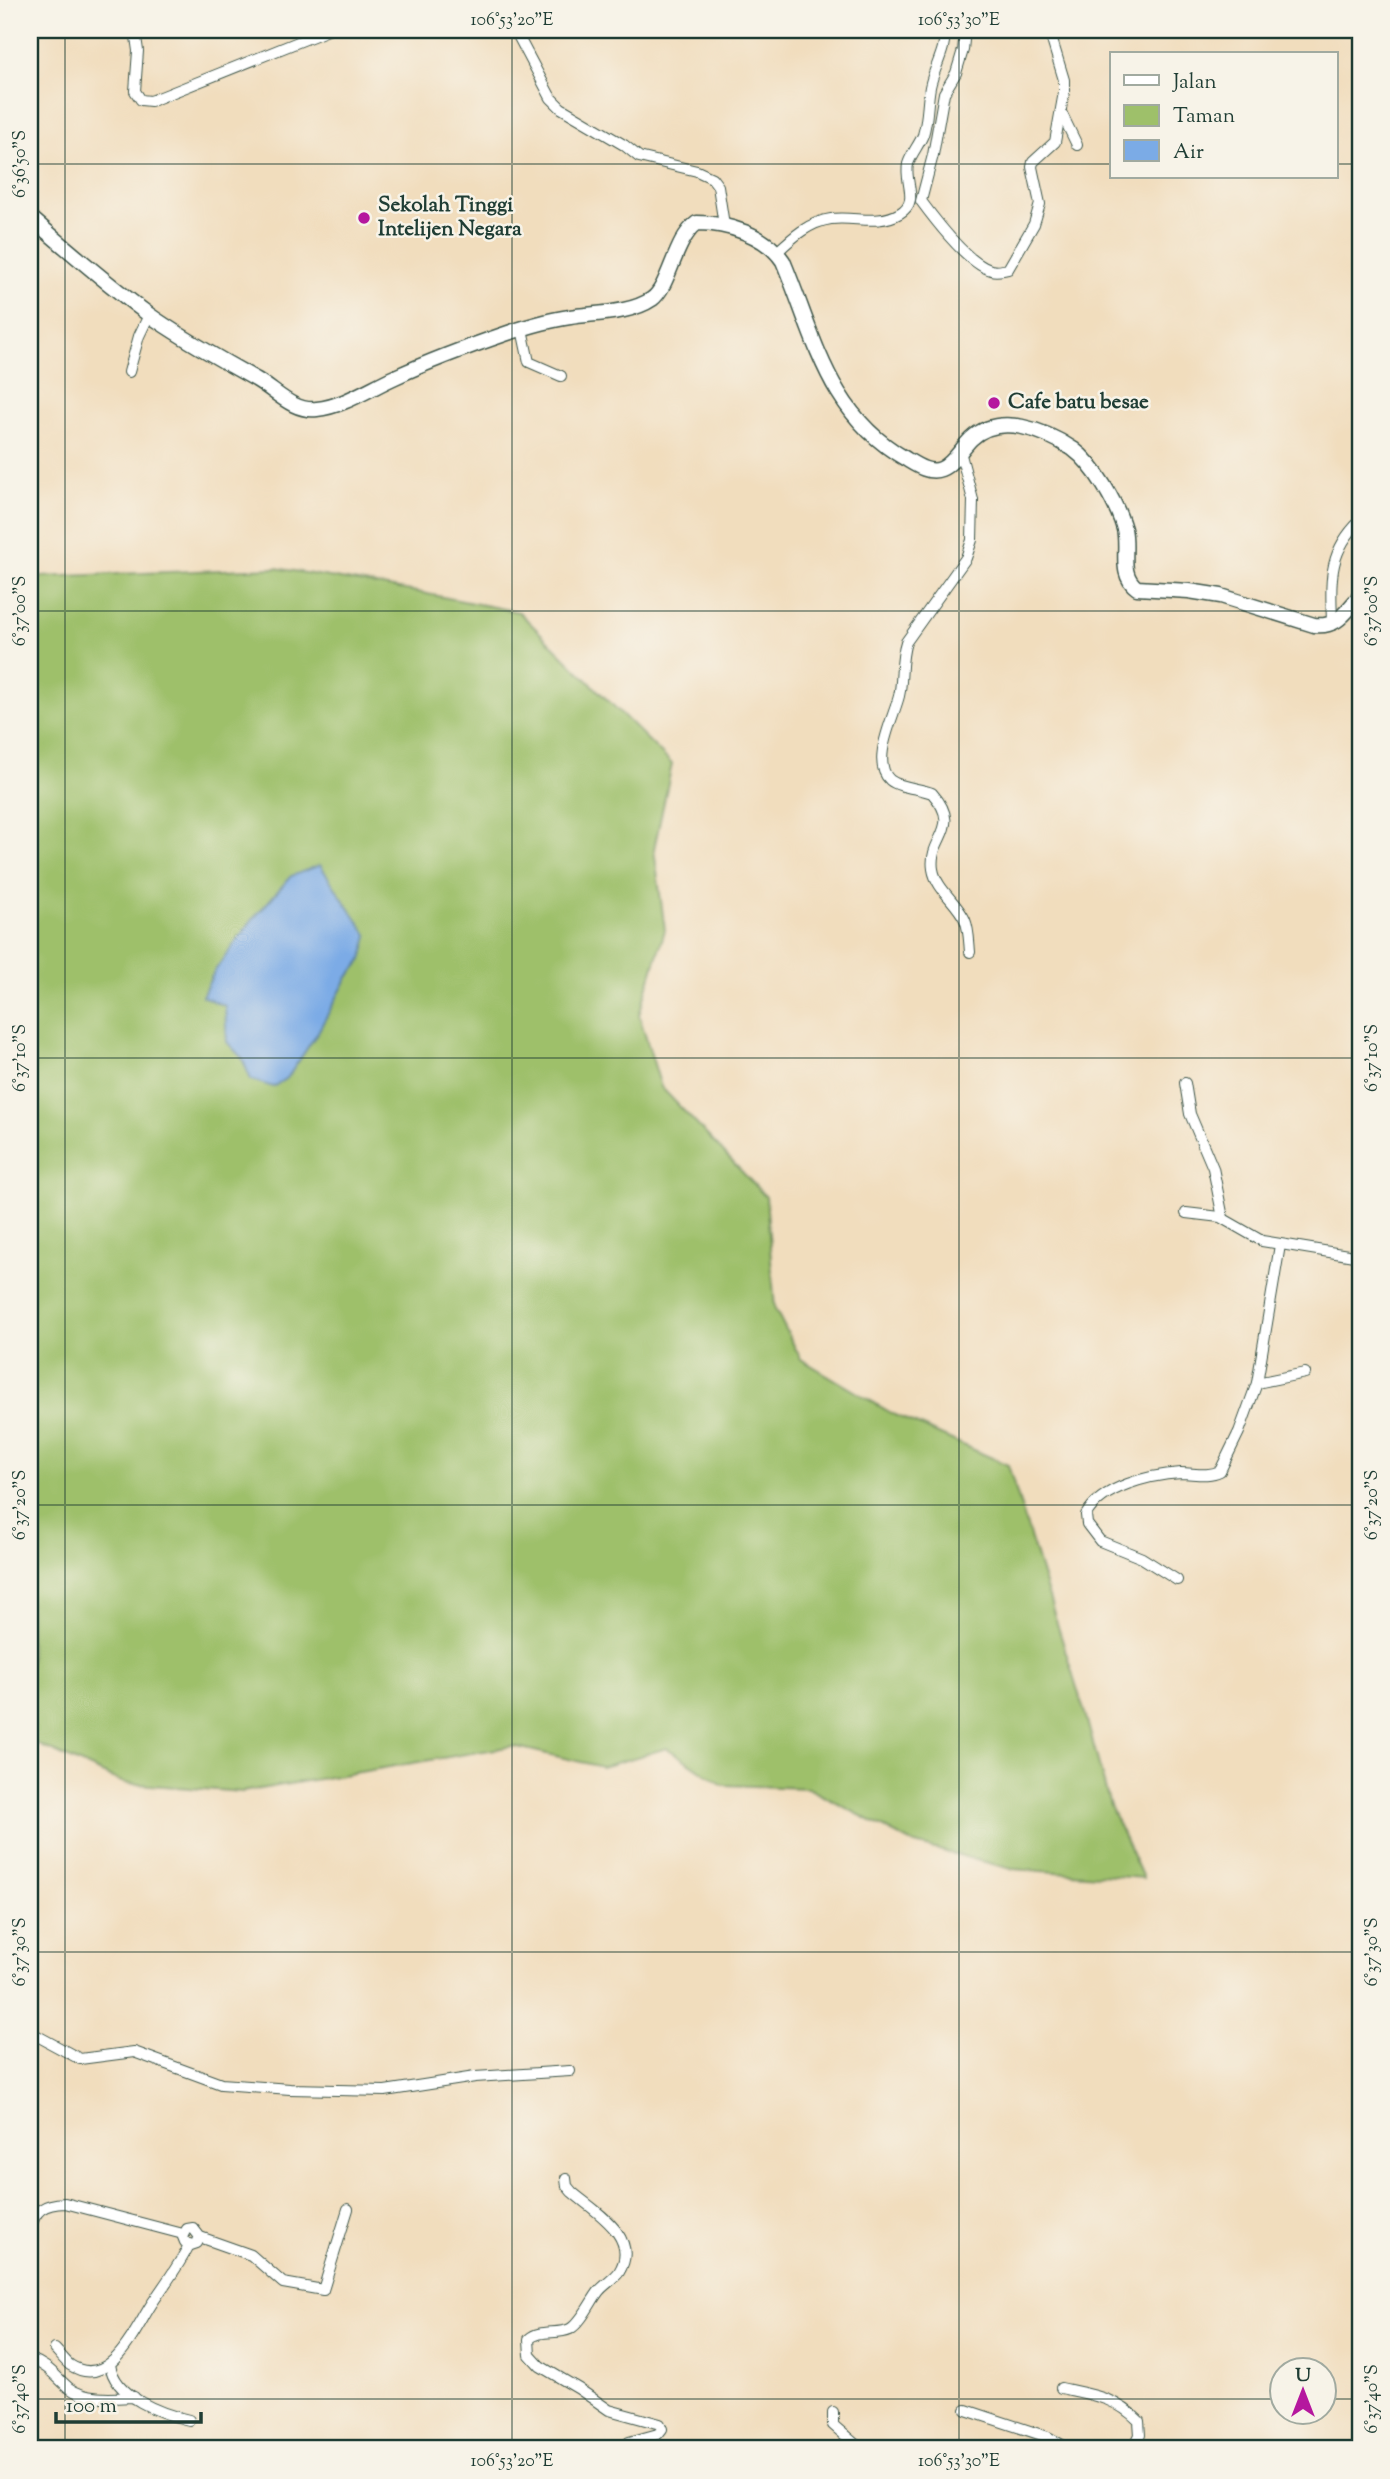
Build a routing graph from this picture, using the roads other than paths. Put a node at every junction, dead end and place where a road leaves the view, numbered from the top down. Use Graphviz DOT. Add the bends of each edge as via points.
graph roads {
  1 [pos="135,30"];
  2 [pos="328,30"];
  3 [pos="515,30"];
  4 [pos="945,30"];
  5 [pos="965,30"];
  6 [pos="1049,30"];
  7 [pos="1061,112"];
  8 [pos="1077,145"];
  9 [pos="916,201"];
  10 [pos="30,217"];
  11 [pos="724,225"];
  12 [pos="777,252"];
  13 [pos="149,315"];
  14 [pos="522,329"];
  15 [pos="129,372"];
  16 [pos="561,376"];
  17 [pos="960,451"];
  18 [pos="1360,522"];
  19 [pos="1360,596"];
  20 [pos="1332,624"];
  21 [pos="970,952"];
  22 [pos="1185,1083"];
  23 [pos="1186,1213"];
  24 [pos="1223,1218"];
  25 [pos="1280,1245"];
  26 [pos="1360,1257"];
  27 [pos="1305,1373"];
  28 [pos="1257,1383"];
  29 [pos="1177,1580"];
  30 [pos="30,2032"];
  31 [pos="570,2071"];
  32 [pos="566,2178"];
  33 [pos="348,2209"];
  34 [pos="30,2230"];
  35 [pos="183,2234"];
  36 [pos="200,2237"];
  37 [pos="189,2245"];
  38 [pos="55,2349"];
  39 [pos="30,2359"];
  40 [pos="110,2364"];
  41 [pos="1060,2388"];
  42 [pos="134,2397"];
  43 [pos="966,2410"];
  44 [pos="832,2412"];
  45 [pos="189,2420"];
  46 [pos="625,2449"];
  47 [pos="856,2449"];
  48 [pos="1063,2449"];
  49 [pos="1133,2449"];
  50 [pos="1171,2449"];
  1 -- 2 [label="street" via="135,91 141,100 150,101"];
  3 -- 11 [label="street" via="551,98 561,108 639,157 712,178 719,190"];
  4 -- 9 [label="street" via="925,127 908,166"];
  5 -- 9 [label="street" via="956,73 944,93 933,155"];
  6 -- 7 [label="street" via="1064,80"];
  7 -- 8 [label="street"];
  7 -- 9 [label="street" via="1055,142 1033,162 1040,204 1008,269 995,272 983,267"];
  9 -- 12 [label="street" via="875,221 817,222"];
  10 -- 13 [label="street"];
  11 -- 12 [label="street"];
  11 -- 14 [label="street" via="697,223 691,227 659,291 648,302"];
  12 -- 17 [label="street" via="834,387 865,429 930,471 944,468"];
  13 -- 14 [label="street" via="294,405 313,410"];
  13 -- 15 [label="street"];
  14 -- 16 [label="street" via="529,362"];
  17 -- 20 [label="street" via="976,435 997,425 1026,428 1060,442 1089,464 1117,510 1126,543 1125,572 1137,588 1221,596 1314,625"];
  17 -- 21 [label="street" via="973,500 972,540 966,558 906,642 900,695 883,751 890,780 932,793 943,809 945,831 933,858 933,870 966,922"];
  18 -- 20 [label="street" via="1334,559"];
  19 -- 20 [label="street"];
  22 -- 24 [label="street" via="1190,1114 1213,1168"];
  23 -- 24 [label="street"];
  24 -- 25 [label="street" via="1262,1241"];
  25 -- 26 [label="street"];
  25 -- 28 [label="street"];
  27 -- 28 [label="street"];
  28 -- 29 [label="street" via="1220,1471 1172,1474 1119,1487 1104,1495 1086,1515 1100,1541 1142,1558"];
  30 -- 31 [label="street" via="80,2059 134,2052 221,2084 290,2089 385,2091 475,2077"];
  32 -- 46 [label="street" via="572,2192 616,2231 623,2257 619,2271 573,2327 532,2335 528,2348 540,2366 605,2408 660,2424 658,2434 629,2442"];
  33 -- 36 [label="street" via="323,2290 283,2283 251,2255"];
  34 -- 35 [label="street" via="40,2208 65,2203"];
  35 -- 36 [label="street" via="193,2228"];
  35 -- 37 [label="street"];
  36 -- 37 [label="street"];
  37 -- 40 [label="street"];
  38 -- 40 [label="street" via="80,2369"];
  39 -- 42 [label="street" via="52,2370 79,2393 97,2398"];
  40 -- 42 [label="street" via="121,2386"];
  41 -- 49 [label="street" via="1124,2406 1139,2421 1140,2435"];
  42 -- 45 [label="street" via="158,2413"];
  43 -- 48 [label="street" via="1048,2437"];
  44 -- 47 [label="street" via="832,2425"];
  49 -- 50 [label="street"];
}
